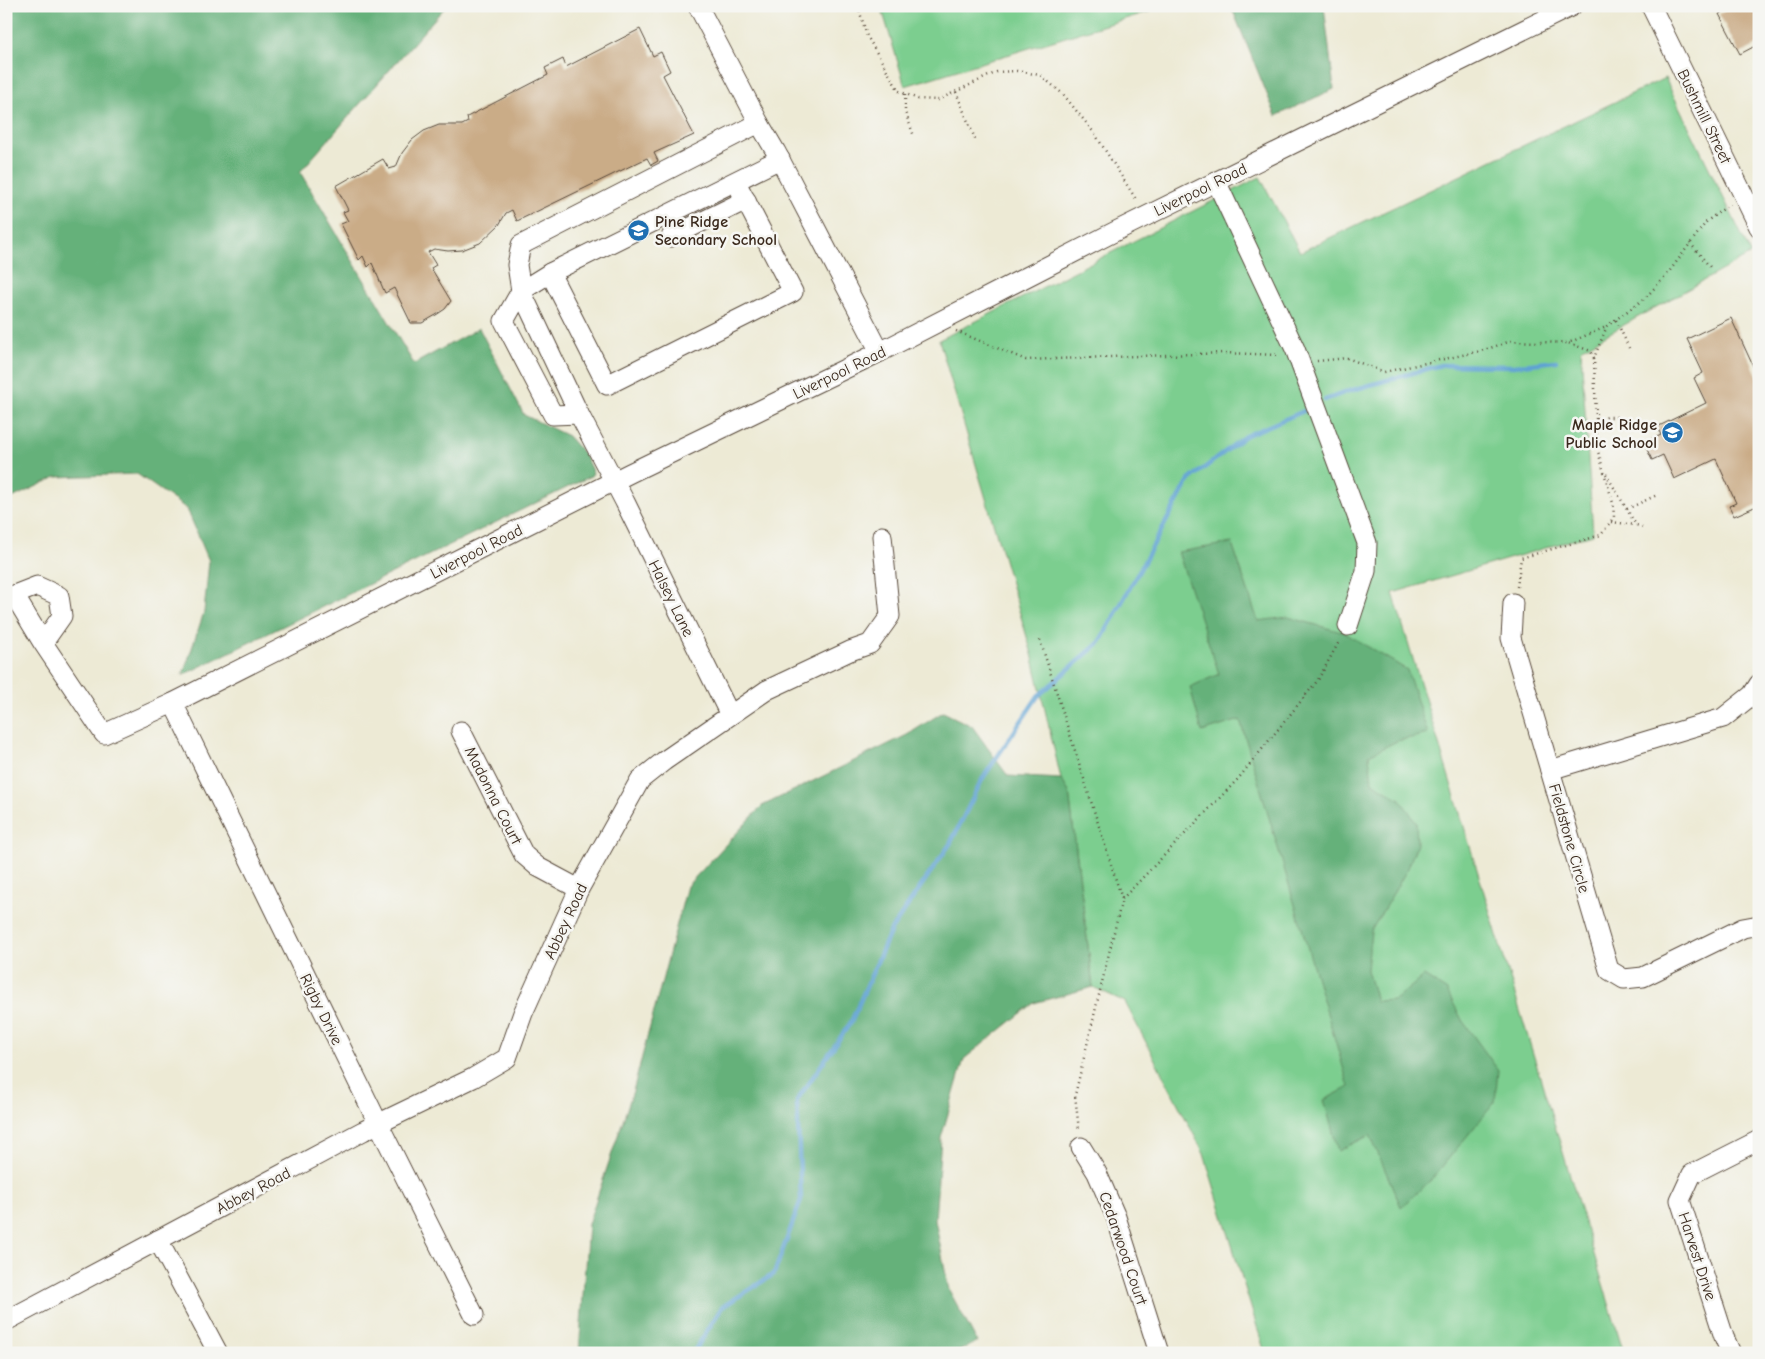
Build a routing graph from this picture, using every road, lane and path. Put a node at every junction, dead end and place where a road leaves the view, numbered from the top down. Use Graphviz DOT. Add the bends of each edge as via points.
graph roads {
  1 [pos="698,6"];
  2 [pos="858,6"];
  3 [pos="1572,6"];
  4 [pos="1651,6"];
  5 [pos="956,92"];
  6 [pos="905,94"];
  7 [pos="759,123"];
  8 [pos="914,136"];
  9 [pos="975,139"];
  10 [pos="780,159"];
  11 [pos="1216,181"];
  12 [pos="736,182"];
  13 [pos="746,200"];
  14 [pos="1137,200"];
  15 [pos="1751,201"];
  16 [pos="1759,227"];
  17 [pos="671,237"];
  18 [pos="1690,243"];
  19 [pos="1710,267"];
  20 [pos="550,273"];
  21 [pos="520,291"];
  22 [pos="1616,320"];
  23 [pos="1607,326"];
  24 [pos="955,331"];
  25 [pos="1568,343"];
  26 [pos="1630,350"];
  27 [pos="880,352"];
  28 [pos="1298,356"];
  29 [pos="1594,358"];
  30 [pos="579,414"];
  31 [pos="1619,417"];
  32 [pos="1596,420"];
  33 [pos="1603,470"];
  34 [pos="615,481"];
  35 [pos="1656,496"];
  36 [pos="1627,509"];
  37 [pos="1611,522"];
  38 [pos="1636,525"];
  39 [pos="1642,527"];
  40 [pos="882,536"];
  41 [pos="10,588"];
  42 [pos="1513,603"];
  43 [pos="1348,626"];
  44 [pos="1040,640"];
  45 [pos="43,643"];
  46 [pos="1759,684"];
  47 [pos="173,702"];
  48 [pos="730,715"];
  49 [pos="461,730"];
  50 [pos="1550,770"];
  51 [pos="579,889"];
  52 [pos="1122,899"];
  53 [pos="1759,925"];
  54 [pos="378,1123"];
  55 [pos="1759,1140"];
  56 [pos="1081,1147"];
  57 [pos="158,1240"];
  58 [pos="474,1315"];
  59 [pos="6,1321"];
  60 [pos="218,1353"];
  61 [pos="1159,1353"];
  62 [pos="1731,1353"];
  1 -- 7 [label="street"];
  2 -- 6 [label="path" via="866,36 899,91"];
  3 -- 11 [label="street, Liverpool Road"];
  4 -- 15 [label="street, Bushmill Street" via="1722,152"];
  5 -- 6 [label="path" via="938,100 918,99"];
  5 -- 9 [label="path"];
  5 -- 14 [label="path" via="997,72 1017,70 1040,75 1063,94 1096,134"];
  6 -- 8 [label="path" via="905,112"];
  7 -- 10 [label="street"];
  7 -- 21 [label="street, Halsey Lane" via="521,245 517,265"];
  10 -- 12 [label="street"];
  10 -- 27 [label="street"];
  11 -- 27 [label="street, Liverpool Road"];
  11 -- 28 [label="street"];
  12 -- 13 [label="street"];
  12 -- 20 [label="street"];
  13 -- 17 [label="street"];
  13 -- 20 [label="street" via="793,292 607,385"];
  15 -- 16 [label="street, Bushmill Street"];
  15 -- 18 [label="path" via="1707,221"];
  18 -- 19 [label="path"];
  18 -- 22 [label="path" via="1644,299"];
  20 -- 21 [label="street"];
  21 -- 30 [label="street, Halsey Lane"];
  21 -- 30 [label="street" via="504,321 553,415"];
  22 -- 23 [label="path"];
  22 -- 26 [label="path"];
  23 -- 25 [label="path"];
  23 -- 29 [label="path"];
  24 -- 28 [label="path" via="1026,360 1224,353"];
  25 -- 28 [label="path" via="1510,341 1481,351 1384,372 1347,358 1319,362"];
  25 -- 29 [label="path" via="1591,351"];
  27 -- 34 [label="street, Liverpool Road"];
  28 -- 43 [label="street" via="1367,543 1366,570"];
  29 -- 32 [label="path"];
  30 -- 34 [label="street, Halsey Lane"];
  31 -- 32 [label="path"];
  32 -- 33 [label="path" via="1597,448"];
  33 -- 36 [label="path"];
  33 -- 37 [label="path" via="1614,503"];
  34 -- 47 [label="street, Liverpool Road"];
  34 -- 48 [label="street, Halsey Lane"];
  35 -- 36 [label="path"];
  36 -- 38 [label="path"];
  37 -- 38 [label="path"];
  37 -- 42 [label="path" via="1602,536 1521,558"];
  38 -- 39 [label="path"];
  40 -- 48 [label="street, Abbey Road" via="890,616 870,644 767,690"];
  41 -- 45 [label="street"];
  41 -- 45 [label="street" via="37,586 59,596 62,616"];
  42 -- 50 [label="street" via="1510,638"];
  43 -- 52 [label="path" via="1318,680 1238,779"];
  44 -- 52 [label="path"];
  45 -- 47 [label="street, Liverpool Road" via="104,734"];
  46 -- 50 [label="street, Fieldstone Circle" via="1752,695 1723,718"];
  47 -- 54 [label="street, Rigby Drive"];
  48 -- 51 [label="street, Abbey Road" via="640,780"];
  49 -- 51 [label="street, Madonna Court" via="524,855"];
  50 -- 53 [label="street, Fieldstone Circle" via="1609,970 1624,979 1643,977 1743,928"];
  51 -- 54 [label="street, Abbey Road" via="506,1058 473,1078"];
  52 -- 56 [label="path" via="1075,1095"];
  54 -- 57 [label="street, Abbey Road"];
  54 -- 58 [label="street, Rigby Drive"];
  55 -- 62 [label="street, Harvest Drive" via="1692,1174 1680,1200"];
  56 -- 61 [label="street, Cedarwood Court" via="1097,1172 1116,1217"];
  57 -- 59 [label="street, Abbey Road"];
  57 -- 60 [label="street"];
}
